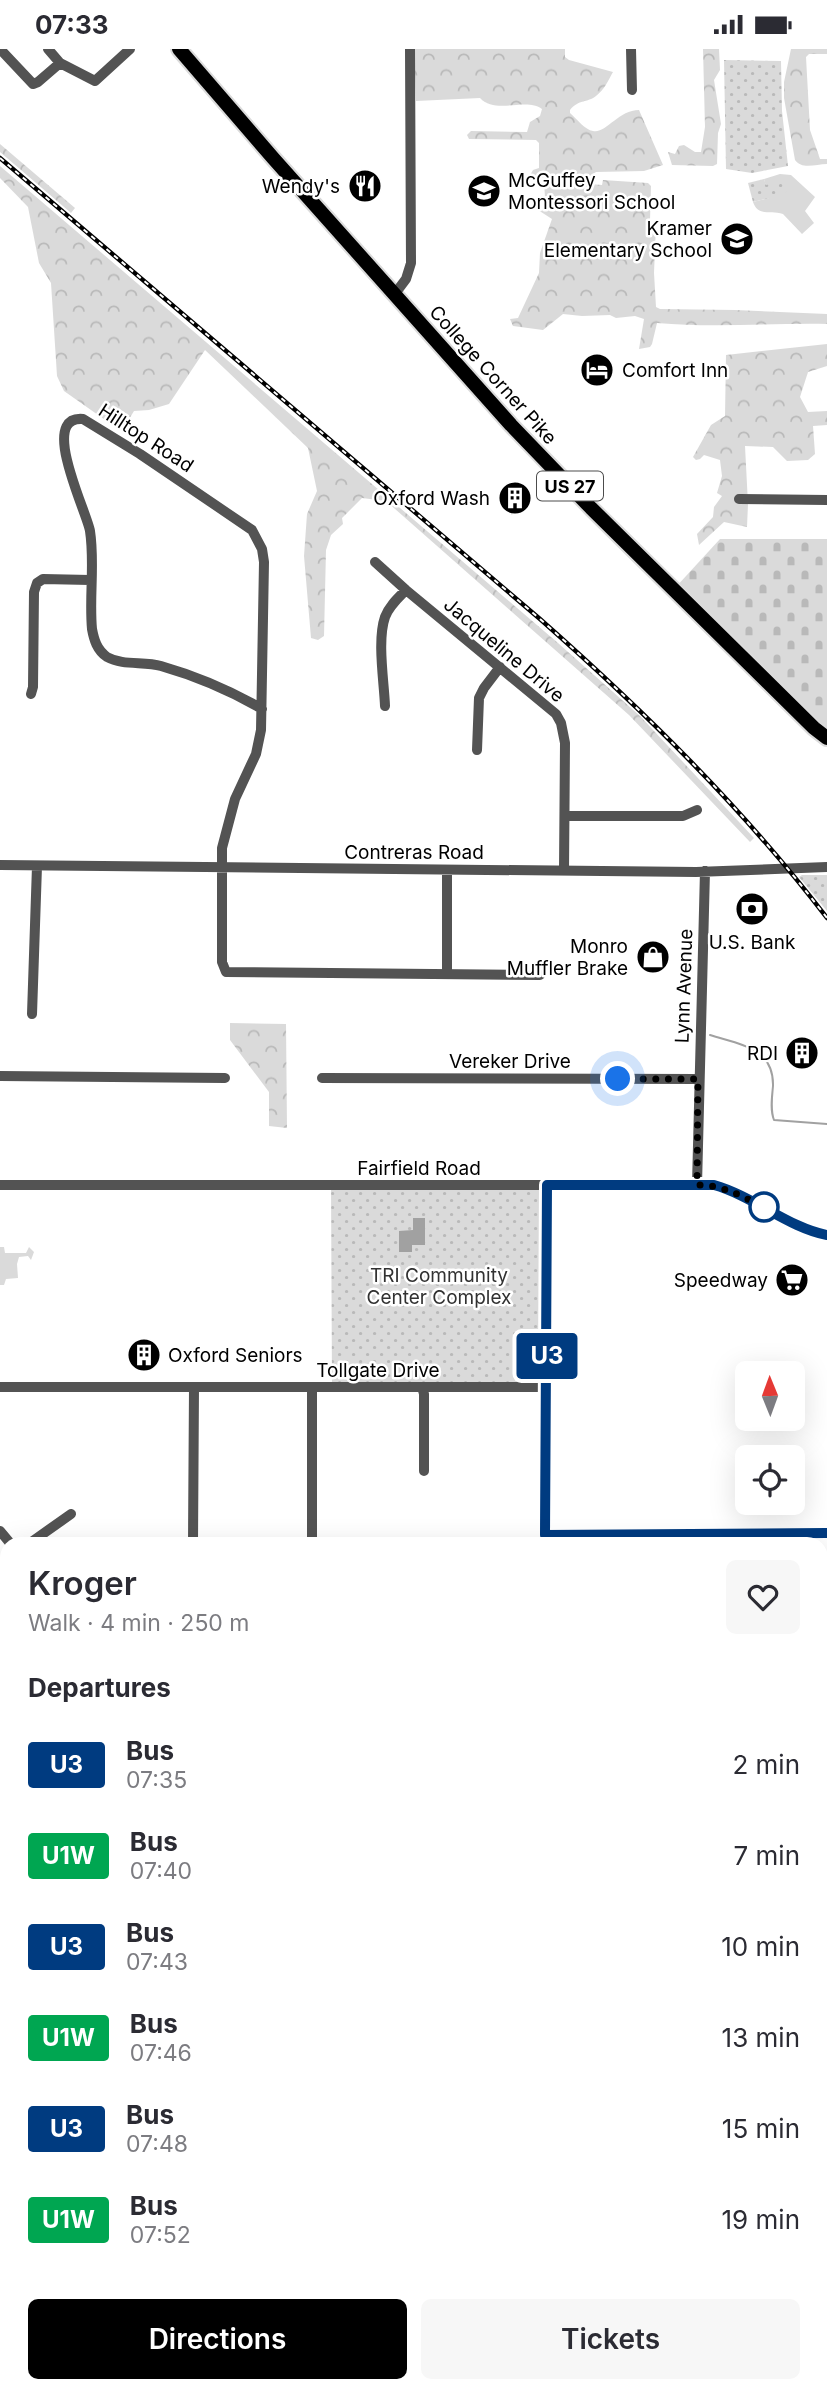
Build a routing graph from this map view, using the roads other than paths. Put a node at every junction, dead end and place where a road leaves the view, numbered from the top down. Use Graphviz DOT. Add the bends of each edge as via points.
graph roads {
  1 [pos="0,49"];
  2 [pos="48,49"];
  3 [pos="130,49"];
  4 [pos="179,49"];
  5 [pos="410,49"];
  6 [pos="631,49"];
  7 [pos="60,63"];
  8 [pos="632,90"];
  9 [pos="394,295"];
  10 [pos="739,499"];
  11 [pos="827,500"];
  12 [pos="375,562"];
  13 [pos="90,580"];
  14 [pos="405,590"];
  15 [pos="500,667"];
  16 [pos="31,694"];
  17 [pos="385,706"];
  18 [pos="262,709"];
  19 [pos="814,728"];
  20 [pos="827,738"];
  21 [pos="477,750"];
  22 [pos="827,750"];
  23 [pos="697,810"];
  24 [pos="565,816"];
  25 [pos="0,865"];
  26 [pos="37,866"];
  27 [pos="827,867"];
  28 [pos="222,868"];
  29 [pos="447,870"];
  30 [pos="564,871"];
  31 [pos="705,871"];
  32 [pos="447,974"];
  33 [pos="540,975"];
  34 [pos="32,1014"];
  35 [pos="0,1076"];
  36 [pos="225,1077"];
  37 [pos="322,1078"];
  38 [pos="698,1079"];
  39 [pos="0,1185"];
  40 [pos="547,1185"];
  41 [pos="697,1185"];
  42 [pos="827,1235"];
  43 [pos="0,1387"];
  44 [pos="194,1387"];
  45 [pos="422,1387"];
  46 [pos="546,1387"];
  47 [pos="312,1388"];
  48 [pos="424,1471"];
  49 [pos="71,1514"];
  50 [pos="827,1533"];
  51 [pos="38,1537"];
  52 [pos="193,1537"];
  53 [pos="312,1537"];
  54 [pos="545,1537"];
  55 [pos="740,1537"];
  1 -- 7 [label="street" via="33,83"];
  2 -- 7 [label="street"];
  3 -- 7 [label="street" via="95,81"];
  4 -- 9 [label="highway, College Corner Pike / US 27"];
  5 -- 9 [label="street" via="411,263 407,279"];
  6 -- 8 [label="street"];
  9 -- 19 [label="highway, College Corner Pike / US 27" via="510,425"];
  10 -- 11 [label="street"];
  12 -- 14 [label="street, Jacqueline Drive"];
  13 -- 16 [label="street" via="43,579 37,583"];
  13 -- 18 [label="street, Hilltop Road" via="92,629 101,653 122,662 162,667 236,694"];
  13 -- 18 [label="street, Hilltop Road" via="90,528 66,456 66,427 75,418 140,454 258,538 264,562"];
  14 -- 15 [label="street, Jacqueline Drive"];
  14 -- 17 [label="street" via="385,617 382,634"];
  15 -- 21 [label="street" via="479,698"];
  15 -- 24 [label="street, Jacqueline Drive" via="547,705 561,723"];
  18 -- 28 [label="street, Hilltop Road" via="256,754 224,836"];
  19 -- 20 [label="highway, College Corner Pike / US 27"];
  19 -- 22 [label="highway"];
  23 -- 24 [label="street" via="683,816"];
  24 -- 30 [label="street, Jacqueline Drive"];
  25 -- 26 [label="street, Contreras Road"];
  26 -- 28 [label="street, Contreras Road"];
  26 -- 34 [label="street"];
  27 -- 31 [label="street, Contreras Road"];
  28 -- 29 [label="street, Contreras Road"];
  28 -- 32 [label="street, Hilltop Road" via="222,962 226,972"];
  29 -- 30 [label="street, Contreras Road"];
  29 -- 32 [label="street"];
  30 -- 31 [label="street, Contreras Road"];
  31 -- 38 [label="street, Lynn Avenue"];
  32 -- 33 [label="street"];
  35 -- 36 [label="street"];
  37 -- 38 [label="street, Vereker Drive"];
  38 -- 41 [label="street, Lynn Avenue"];
  39 -- 40 [label="street, Fairfield Road"];
  40 -- 41 [label="street, Fairfield Road"];
  40 -- 46 [label="street"];
  41 -- 42 [label="street, Fairfield Road" via="730,1190"];
  43 -- 44 [label="street, Tollgate Drive"];
  44 -- 47 [label="street, Tollgate Drive"];
  44 -- 52 [label="street"];
  45 -- 46 [label="street, Tollgate Drive"];
  45 -- 47 [label="street, Tollgate Drive"];
  45 -- 48 [label="street"];
  46 -- 54 [label="street"];
  47 -- 53 [label="street"];
  49 -- 51 [label="street"];
  50 -- 55 [label="street"];
}
